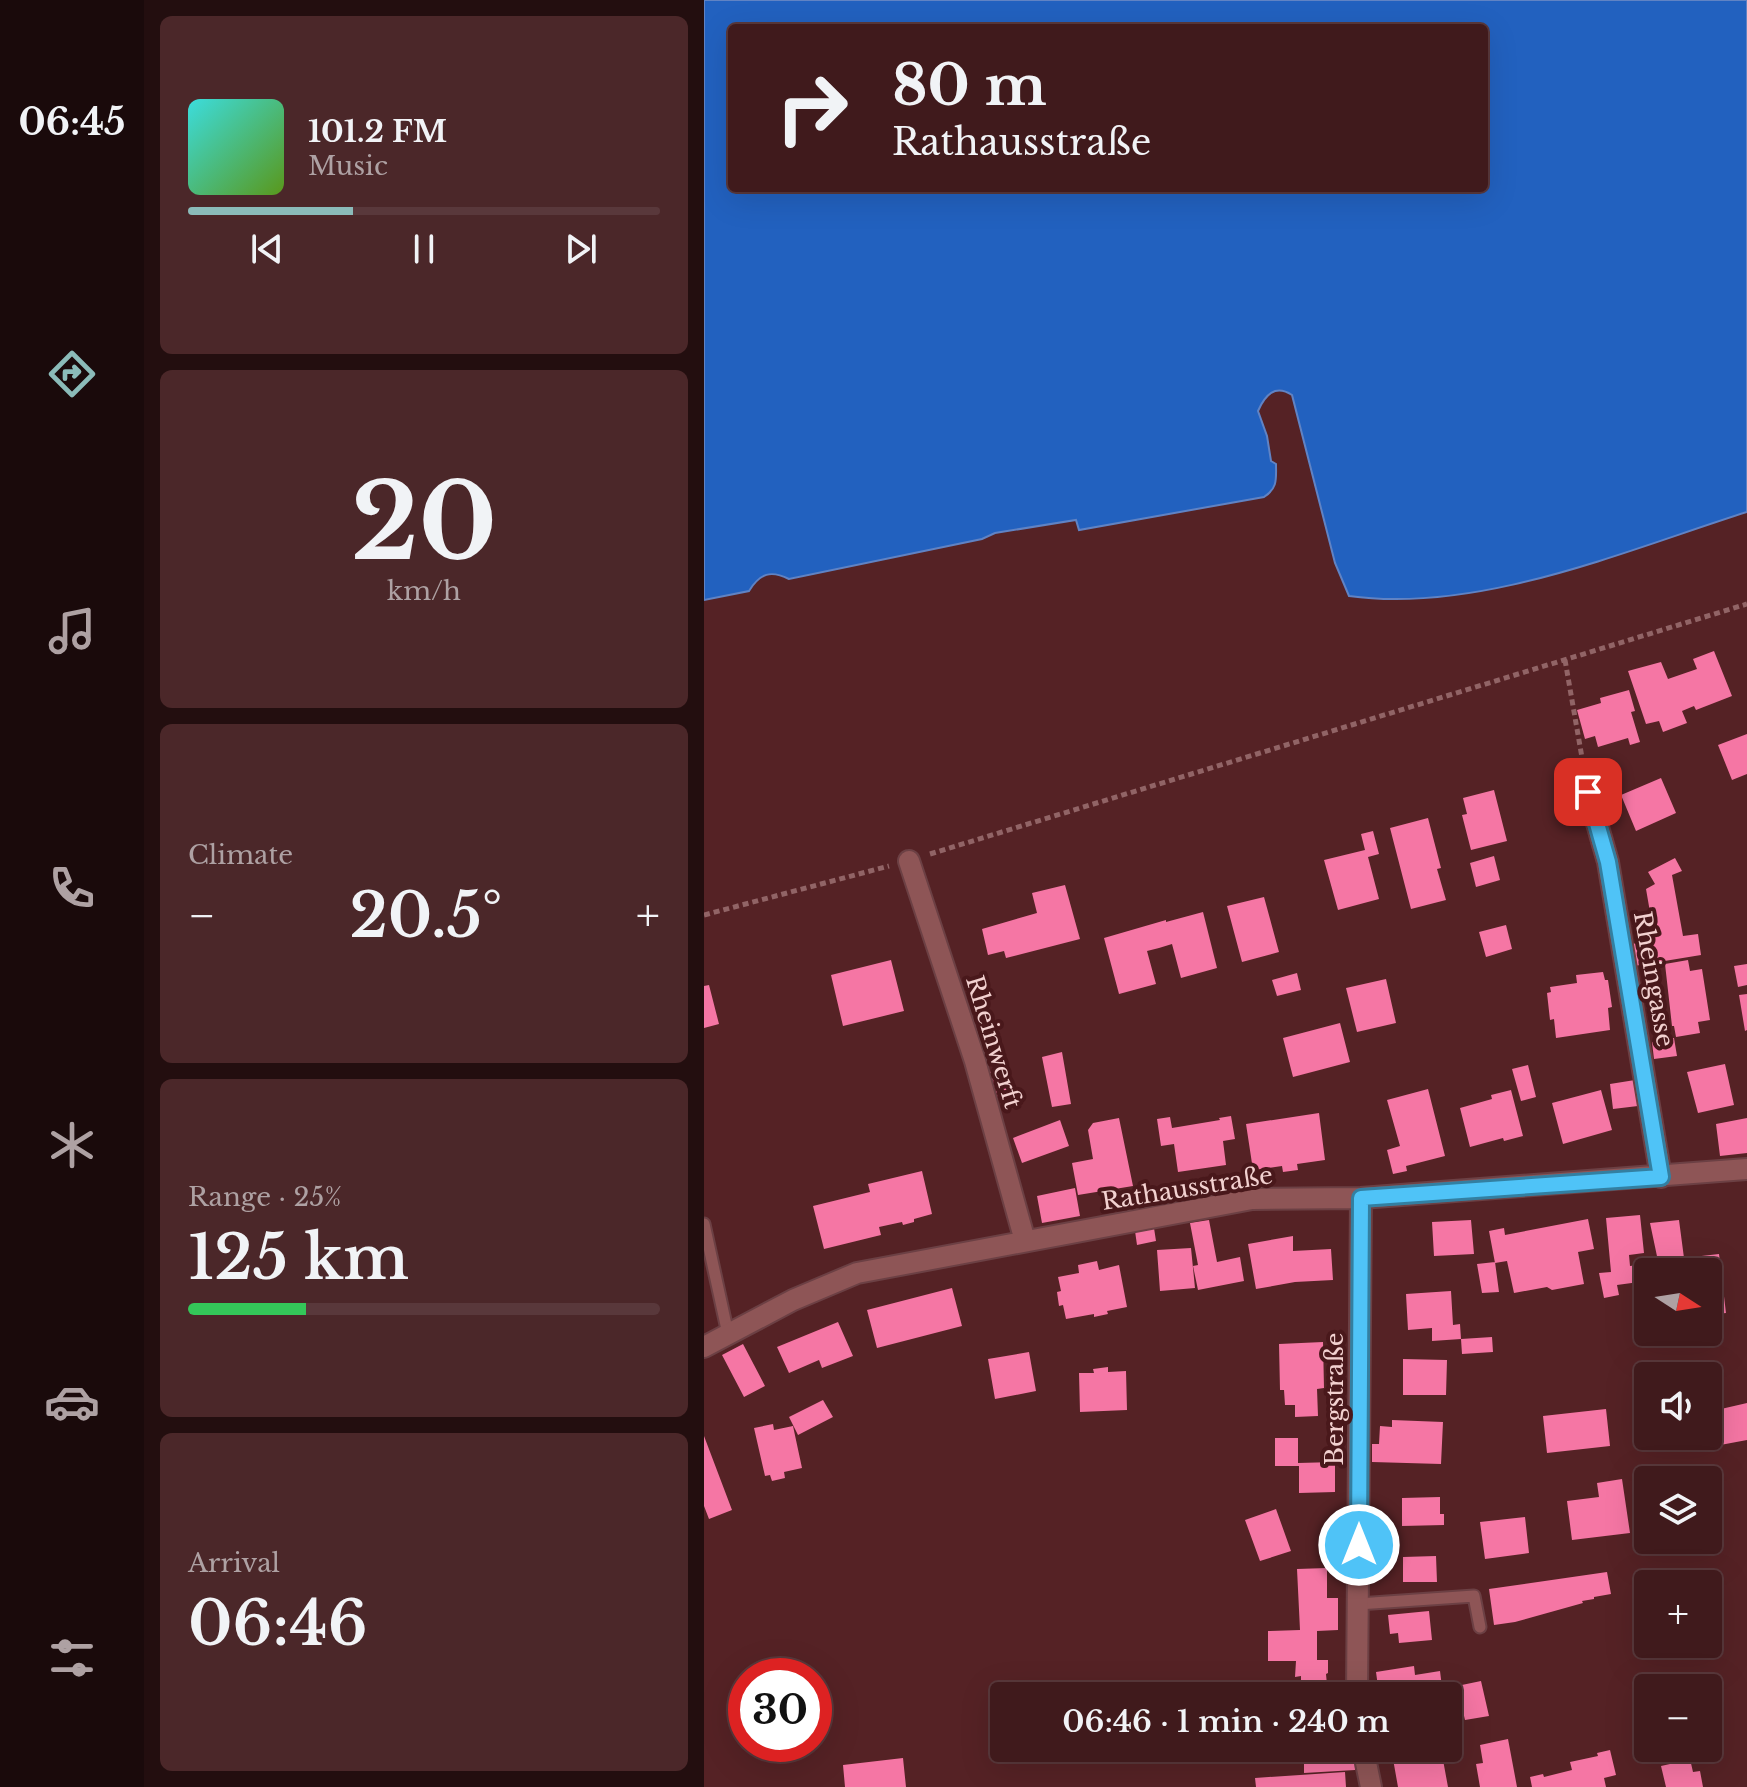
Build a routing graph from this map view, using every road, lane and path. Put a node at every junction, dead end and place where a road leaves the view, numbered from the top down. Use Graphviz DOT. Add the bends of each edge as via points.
graph roads {
  1 [pos="1747,604"];
  2 [pos="1565,660"];
  3 [pos="1588,792"];
  4 [pos="909,861"];
  5 [pos="704,915"];
  6 [pos="1747,1169"];
  7 [pos="1661,1177"];
  8 [pos="1361,1198"];
  9 [pos="704,1224"];
  10 [pos="1025,1241"];
  11 [pos="728,1334"];
  12 [pos="704,1347"];
  13 [pos="1358,1604"];
  14 [pos="1480,1627"];
  15 [pos="1357,1682"];
  16 [pos="1366,1762"];
  17 [pos="1371,1787"];
  1 -- 2 [label="path"];
  2 -- 3 [label="path"];
  2 -- 4 [label="path"];
  3 -- 7 [label="street, Rheingasse" via="1608,862"];
  4 -- 5 [label="path"];
  4 -- 10 [label="street, Rheinwerft" via="975,1061"];
  6 -- 7 [label="street, Rathausstraße"];
  7 -- 8 [label="street, Rathausstraße"];
  8 -- 10 [label="street, Rathausstraße" via="1252,1199"];
  8 -- 13 [label="street, Bergstraße"];
  9 -- 11 [label="lane"];
  10 -- 11 [label="street, Rathausstraße" via="857,1273"];
  11 -- 12 [label="street, Rathausstraße"];
  13 -- 14 [label="lane" via="1474,1596"];
  13 -- 15 [label="street, Bergstraße"];
  16 -- 17 [label="street"];
}
